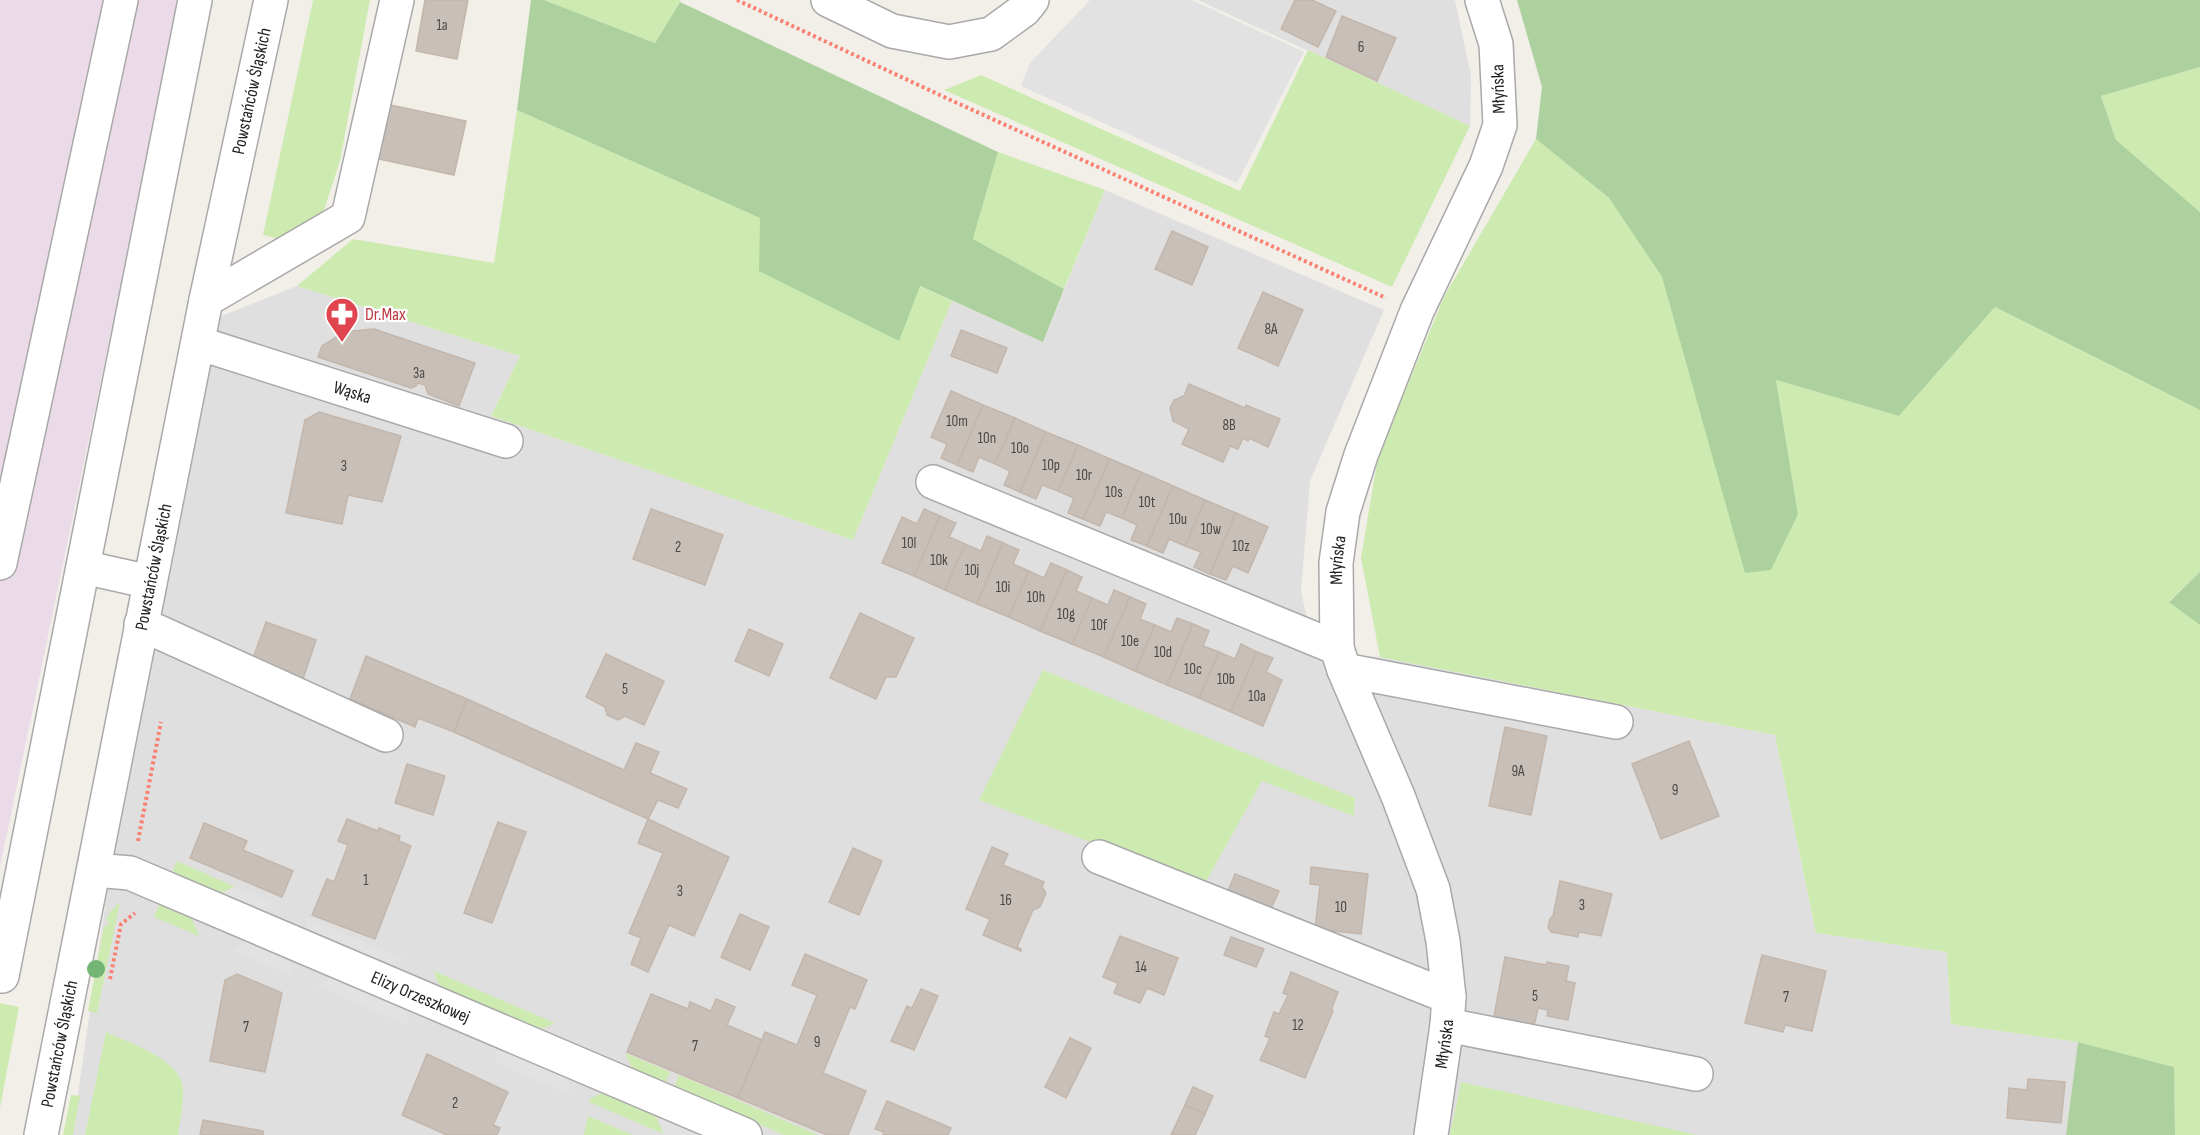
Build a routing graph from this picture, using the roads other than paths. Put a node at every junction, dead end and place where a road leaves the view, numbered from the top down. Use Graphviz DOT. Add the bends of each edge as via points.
graph roads {
  1 [pos="121,0"];
  2 [pos="195,0"];
  3 [pos="271,0"];
  4 [pos="397,0"];
  5 [pos="828,0"];
  6 [pos="1032,0"];
  7 [pos="1482,0"];
  8 [pos="206,300"];
  9 [pos="198,343"];
  10 [pos="506,441"];
  11 [pos="933,482"];
  12 [pos="0,562"];
  13 [pos="83,567"];
  14 [pos="150,582"];
  15 [pos="141,624"];
  16 [pos="1340,659"];
  17 [pos="1616,722"];
  18 [pos="386,735"];
  19 [pos="1099,857"];
  20 [pos="94,870"];
  21 [pos="2,976"];
  22 [pos="1448,1011"];
  23 [pos="1695,1074"];
  24 [pos="41,1135"];
  25 [pos="745,1135"];
  26 [pos="1431,1135"];
  1 -- 12 [label="street"];
  2 -- 13 [label="street"];
  3 -- 8 [label="street, Powstańców Śląskich"];
  4 -- 8 [label="street" via="348,217"];
  5 -- 6 [label="street" via="892,31 950,42 990,34"];
  7 -- 16 [label="street, Młyńska" via="1496,44 1500,125 1486,166 1417,311 1343,512 1336,563"];
  8 -- 9 [label="street, Powstańców Śląskich"];
  9 -- 10 [label="street, Wąska"];
  9 -- 14 [label="street, Powstańców Śląskich"];
  11 -- 16 [label="street"];
  13 -- 14 [label="street"];
  13 -- 21 [label="street"];
  14 -- 15 [label="street, Powstańców Śląskich"];
  15 -- 18 [label="street"];
  15 -- 20 [label="street, Powstańców Śląskich"];
  16 -- 17 [label="street"];
  16 -- 22 [label="street, Młyńska" via="1433,889 1443,941"];
  19 -- 22 [label="street"];
  20 -- 24 [label="street, Powstańców Śląskich"];
  20 -- 25 [label="street, Elizy Orzeszkowej" via="130,873"];
  22 -- 23 [label="street"];
  22 -- 26 [label="street, Młyńska"];
}
